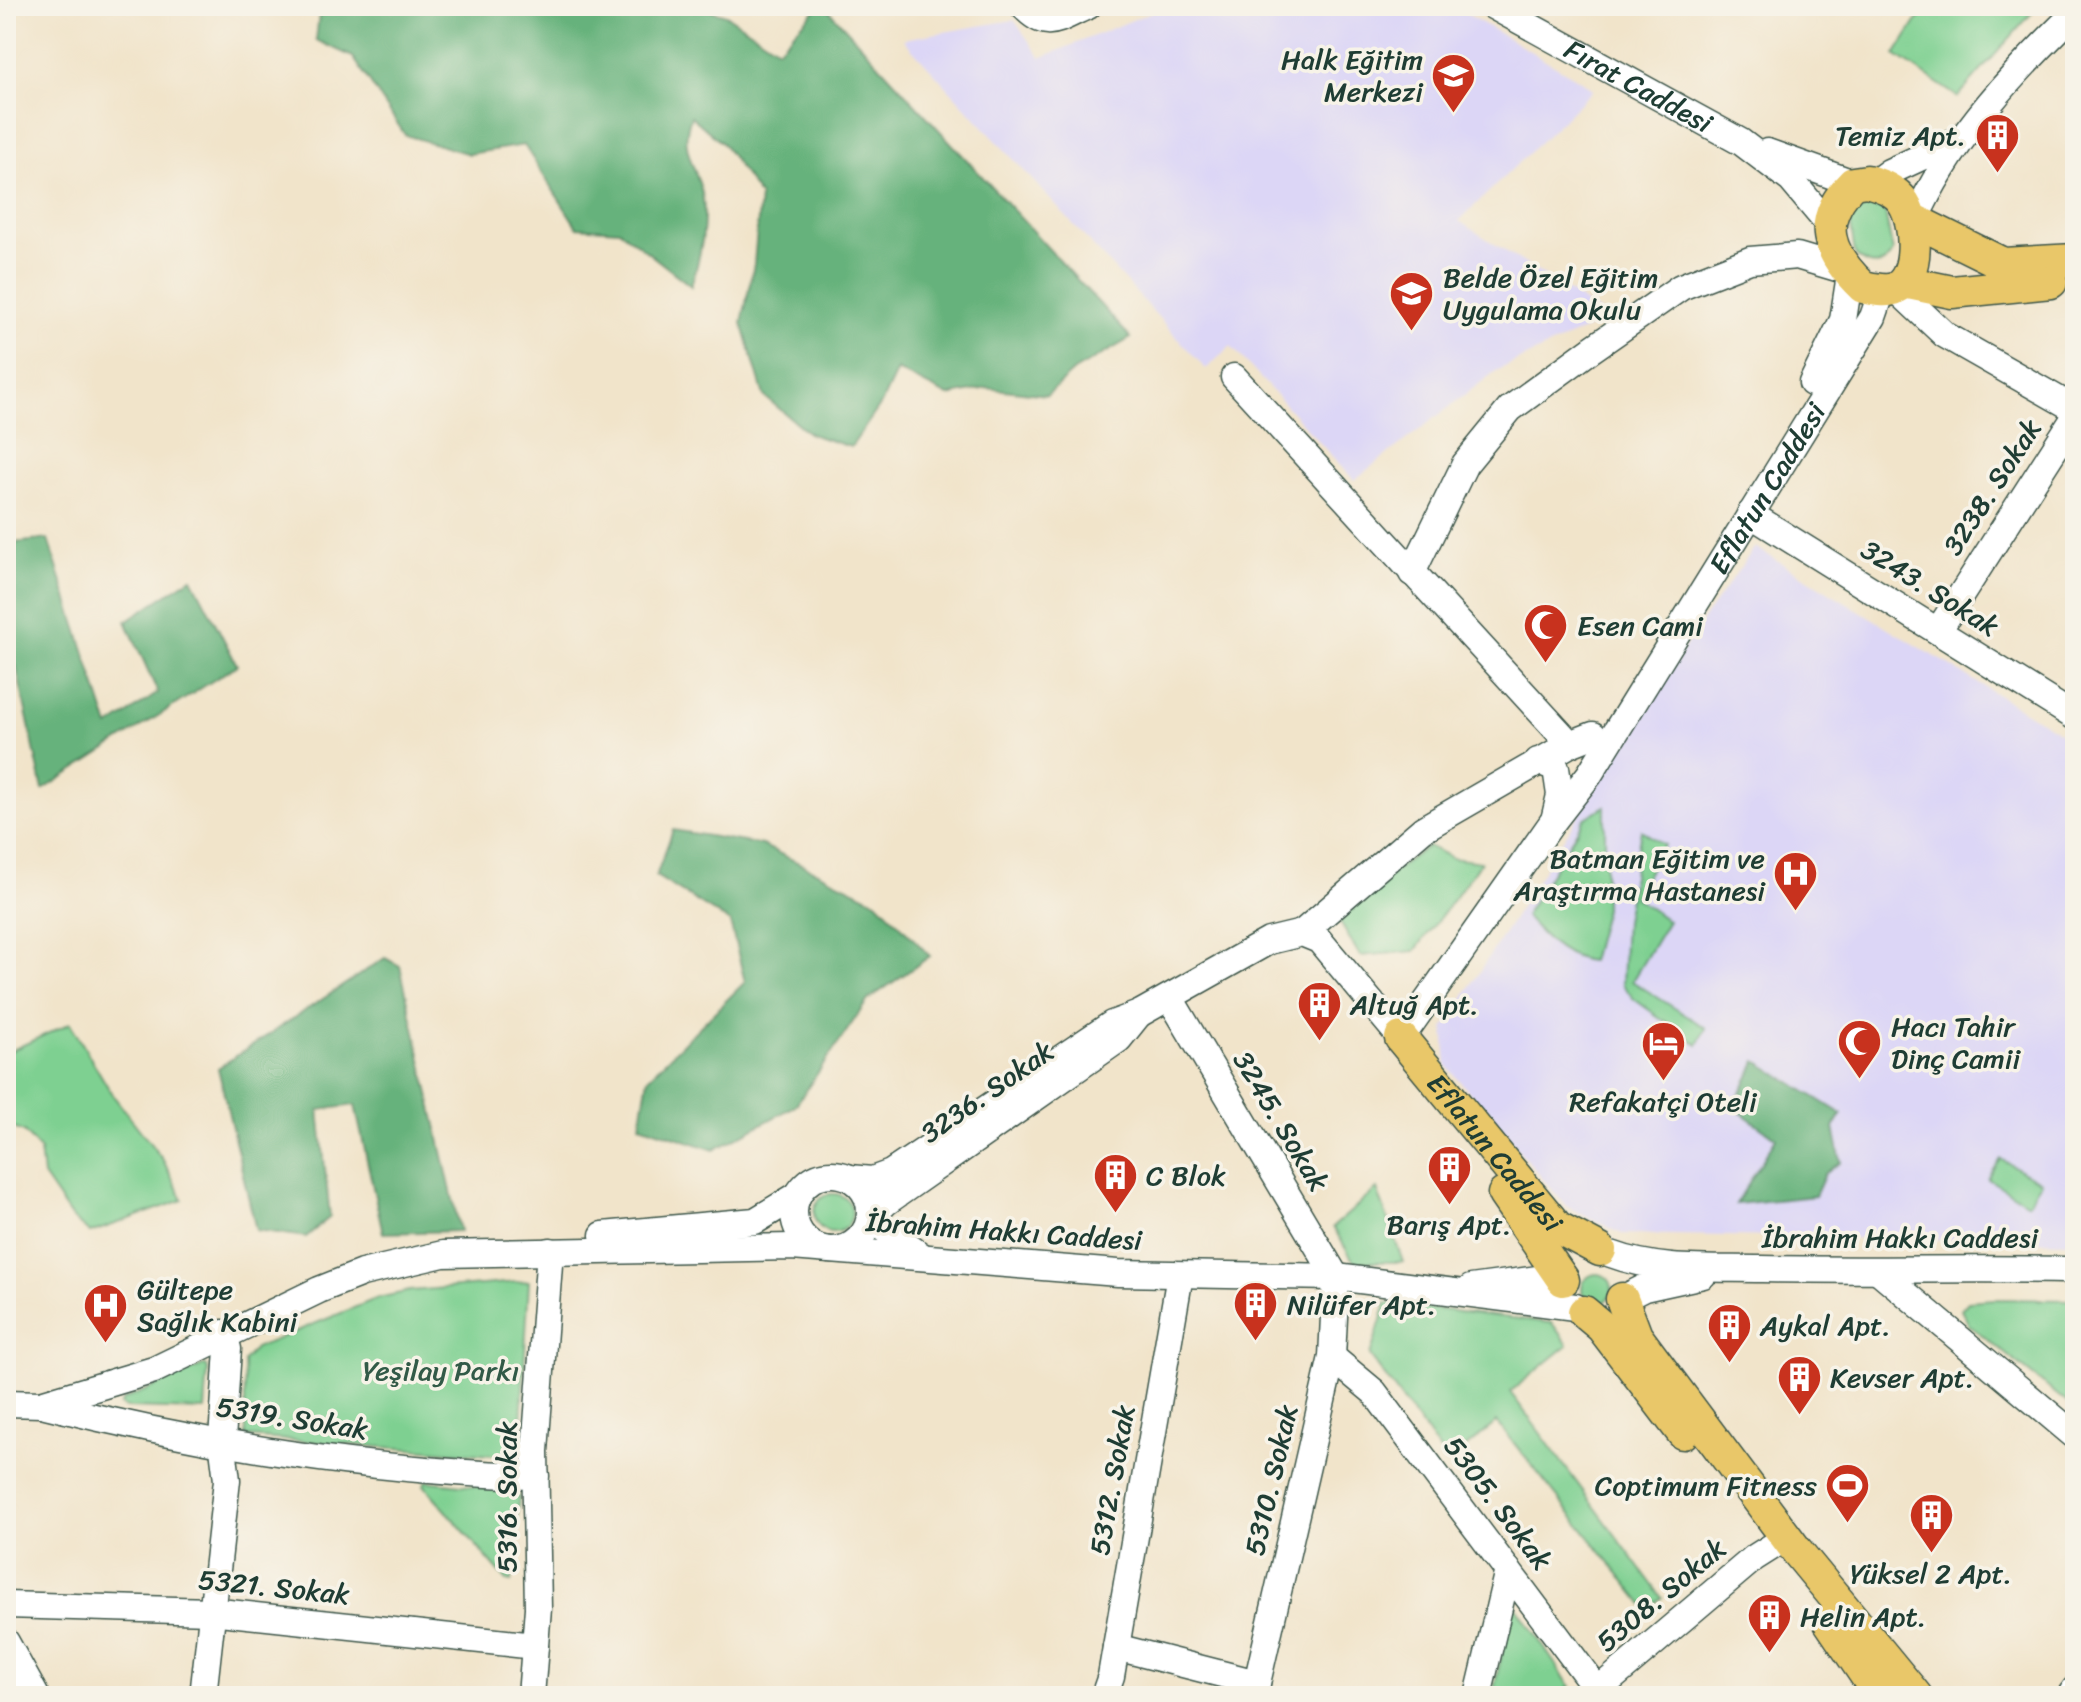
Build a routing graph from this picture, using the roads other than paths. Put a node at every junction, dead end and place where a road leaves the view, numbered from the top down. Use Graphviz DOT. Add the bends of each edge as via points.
graph roads {
  1 [pos="1023,6"];
  2 [pos="1088,6"];
  3 [pos="1493,6"];
  4 [pos="2075,13"];
  5 [pos="1963,137"];
  6 [pos="1741,142"];
  7 [pos="1863,183"];
  8 [pos="1911,217"];
  9 [pos="1828,224"];
  10 [pos="2075,260"];
  11 [pos="1847,272"];
  12 [pos="2075,280"];
  13 [pos="1894,287"];
  14 [pos="1234,377"];
  15 [pos="2075,409"];
  16 [pos="2075,417"];
  17 [pos="1750,514"];
  18 [pos="1412,573"];
  19 [pos="1938,631"];
  20 [pos="2075,717"];
  21 [pos="1581,739"];
  22 [pos="1538,761"];
  23 [pos="1589,775"];
  24 [pos="1554,820"];
  25 [pos="1302,933"];
  26 [pos="1170,998"];
  27 [pos="1139,1014"];
  28 [pos="1401,1038"];
  29 [pos="849,1178"];
  30 [pos="798,1195"];
  31 [pos="870,1219"];
  32 [pos="835,1250"];
  33 [pos="550,1251"];
  34 [pos="1606,1252"];
  35 [pos="926,1259"];
  36 [pos="1725,1268"];
  37 [pos="2075,1270"];
  38 [pos="1880,1272"];
  39 [pos="1180,1275"];
  40 [pos="1336,1277"];
  41 [pos="1622,1299"];
  42 [pos="1574,1300"];
  43 [pos="223,1333"];
  44 [pos="1332,1357"];
  45 [pos="6,1403"];
  46 [pos="41,1404"];
  47 [pos="2075,1436"];
  48 [pos="222,1440"];
  49 [pos="536,1476"];
  50 [pos="1773,1546"];
  51 [pos="1508,1570"];
  52 [pos="6,1605"];
  53 [pos="210,1611"];
  54 [pos="6,1642"];
  55 [pos="535,1646"];
  56 [pos="1116,1647"];
  57 [pos="6,1672"];
  58 [pos="2075,1689"];
  59 [pos="1255,1690"];
  60 [pos="1597,1694"];
  61 [pos="35,1695"];
  62 [pos="203,1696"];
  63 [pos="531,1696"];
  64 [pos="1104,1696"];
  65 [pos="1478,1696"];
  66 [pos="1880,1696"];
  67 [pos="1916,1696"];
  68 [pos="2070,1696"];
  1 -- 2 [label="street" via="1037,21 1047,23"];
  3 -- 6 [label="street, Fırat Caddesi"];
  4 -- 5 [label="street"];
  5 -- 7 [label="street"];
  5 -- 8 [label="street"];
  6 -- 7 [label="street"];
  6 -- 9 [label="street" via="1791,180"];
  7 -- 8 [label="main road" via="1884,185 1903,200"];
  7 -- 9 [label="main road" via="1831,209"];
  8 -- 10 [label="main road" via="2003,264"];
  8 -- 13 [label="main road" via="1910,266"];
  9 -- 11 [label="main road" via="1833,250"];
  11 -- 13 [label="main road" via="1863,287"];
  11 -- 18 [label="street" via="1797,256 1750,260 1681,287 1510,409 1465,464"];
  11 -- 21 [label="street, Eflatun Caddesi" via="1843,320 1818,373 1742,502"];
  12 -- 13 [label="main road" via="1952,292"];
  13 -- 15 [label="street" via="1945,335"];
  13 -- 17 [label="street, Eflatun Caddesi"];
  14 -- 18 [label="street"];
  16 -- 19 [label="street, 3238. Sokak"];
  17 -- 19 [label="street, 3243. Sokak"];
  17 -- 23 [label="street, Eflatun Caddesi"];
  18 -- 21 [label="street"];
  19 -- 20 [label="street, 3243. Sokak"];
  21 -- 22 [label="street"];
  21 -- 23 [label="street"];
  22 -- 24 [label="street" via="1556,768 1560,780"];
  22 -- 25 [label="street" via="1423,829"];
  23 -- 24 [label="street, Eflatun Caddesi"];
  24 -- 28 [label="street, Eflatun Caddesi"];
  25 -- 26 [label="street, 3236. Sokak" via="1269,941"];
  25 -- 28 [label="street" via="1319,940"];
  26 -- 27 [label="street, 3236. Sokak"];
  26 -- 40 [label="street, 3245. Sokak"];
  27 -- 29 [label="street, 3236. Sokak" via="1112,1024 891,1173 872,1180"];
  27 -- 31 [label="street, 3236. Sokak" via="1119,1039 885,1203"];
  28 -- 34 [label="main road, Eflatun Caddesi" via="1557,1227"];
  28 -- 42 [label="main road, Eflatun Caddesi" via="1423,1086 1526,1223"];
  29 -- 30 [label="street" via="824,1175"];
  29 -- 31 [label="street" via="866,1195"];
  30 -- 32 [label="street" via="798,1229 813,1245"];
  30 -- 33 [label="street, İbrahim Hakkı Caddesi" via="755,1221 590,1236"];
  31 -- 32 [label="street" via="858,1240"];
  31 -- 35 [label="street"];
  32 -- 33 [label="street, İbrahim Hakkı Caddesi"];
  32 -- 35 [label="street, İbrahim Hakkı Caddesi"];
  33 -- 43 [label="street, İbrahim Hakkı Caddesi" via="443,1254 391,1266 319,1290"];
  33 -- 49 [label="street, 5316. Sokak"];
  34 -- 36 [label="street, İbrahim Hakkı Caddesi" via="1676,1268"];
  34 -- 41 [label="main road" via="1625,1269"];
  34 -- 42 [label="main road" via="1579,1254 1565,1270"];
  35 -- 39 [label="street, İbrahim Hakkı Caddesi"];
  36 -- 38 [label="street, İbrahim Hakkı Caddesi"];
  36 -- 41 [label="street" via="1644,1288"];
  37 -- 38 [label="street, İbrahim Hakkı Caddesi"];
  38 -- 47 [label="street"];
  39 -- 40 [label="street, İbrahim Hakkı Caddesi"];
  39 -- 56 [label="street, 5312. Sokak"];
  40 -- 42 [label="street, İbrahim Hakkı Caddesi" via="1452,1291 1538,1279"];
  40 -- 44 [label="street, 5310. Sokak"];
  41 -- 42 [label="main road" via="1605,1312"];
  41 -- 67 [label="main road" via="1636,1336 1796,1550"];
  42 -- 50 [label="main road, Eflatun Caddesi" via="1602,1327"];
  43 -- 46 [label="street, İbrahim Hakkı Caddesi" via="154,1370"];
  43 -- 48 [label="street" via="228,1349"];
  44 -- 51 [label="street, 5305. Sokak" via="1374,1392"];
  44 -- 59 [label="street, 5310. Sokak"];
  45 -- 46 [label="street, İbrahim Hakkı Caddesi"];
  46 -- 48 [label="street, 5319. Sokak"];
  48 -- 49 [label="street, 5319. Sokak" via="264,1450"];
  48 -- 53 [label="street" via="227,1480"];
  49 -- 55 [label="street, 5316. Sokak"];
  50 -- 60 [label="street, 5308. Sokak"];
  50 -- 66 [label="main road, Eflatun Caddesi"];
  51 -- 60 [label="street, 5305. Sokak"];
  51 -- 65 [label="street"];
  52 -- 53 [label="street, 5321. Sokak"];
  53 -- 55 [label="street, 5321. Sokak"];
  53 -- 62 [label="street"];
  54 -- 61 [label="street"];
  55 -- 63 [label="street, 5316. Sokak"];
  56 -- 59 [label="street"];
  56 -- 64 [label="street, 5312. Sokak"];
  57 -- 61 [label="street"];
  58 -- 68 [label="street"];
}
